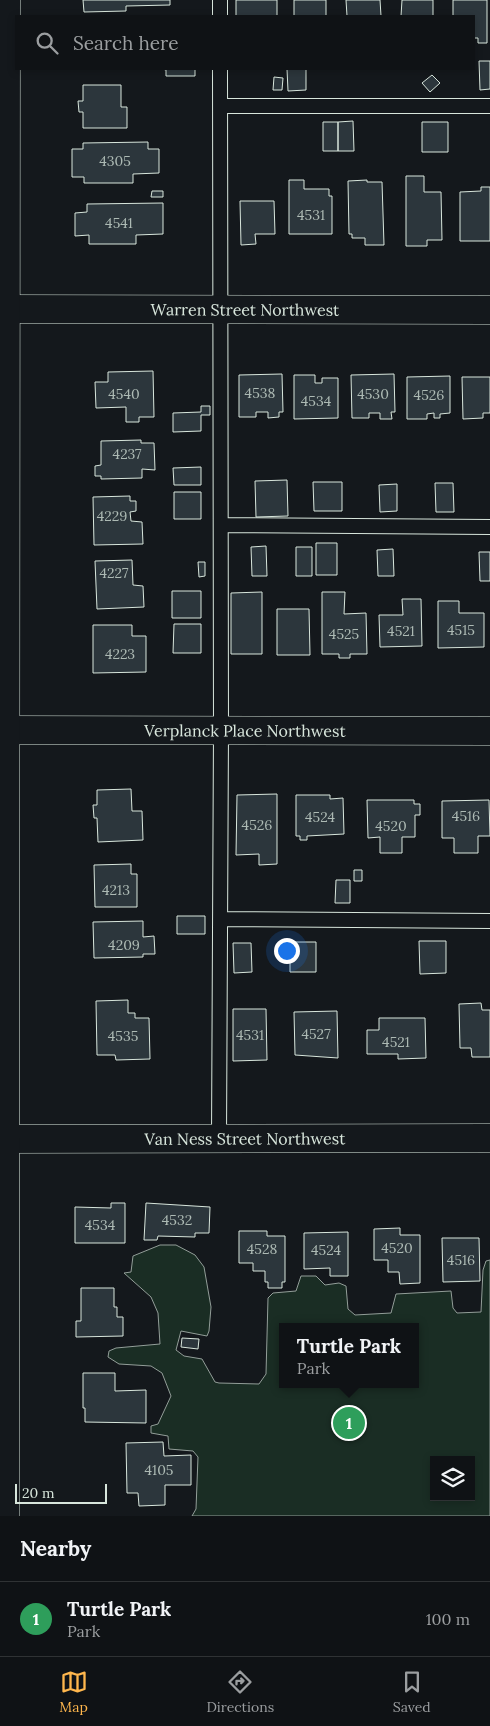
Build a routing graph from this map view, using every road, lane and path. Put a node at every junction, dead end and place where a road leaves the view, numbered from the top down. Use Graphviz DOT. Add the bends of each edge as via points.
graph roads {
  1 [pos="6,0"];
  2 [pos="220,0"];
  3 [pos="220,15"];
  4 [pos="220,70"];
  5 [pos="220,106"];
  6 [pos="490,106"];
  7 [pos="2,309"];
  8 [pos="221,309"];
  9 [pos="490,310"];
  10 [pos="221,526"];
  11 [pos="490,527"];
  12 [pos="3,730"];
  13 [pos="221,730"];
  14 [pos="490,731"];
  15 [pos="220,919"];
  16 [pos="490,921"];
  17 [pos="219,1138"];
  18 [pos="490,1138"];
  19 [pos="2,1139"];
  20 [pos="2,1437"];
  21 [pos="4,1516"];
  1 -- 7 [label="street"];
  2 -- 3 [label="lane"];
  4 -- 5 [label="lane"];
  5 -- 6 [label="lane"];
  5 -- 8 [label="lane"];
  7 -- 8 [label="street, Warren Street Northwest"];
  7 -- 12 [label="street"];
  8 -- 9 [label="street, Warren Street Northwest"];
  8 -- 10 [label="lane"];
  10 -- 11 [label="lane"];
  10 -- 13 [label="lane"];
  12 -- 13 [label="street, Verplanck Place Northwest"];
  12 -- 19 [label="street"];
  13 -- 14 [label="street, Verplanck Place Northwest"];
  13 -- 15 [label="lane"];
  15 -- 16 [label="lane"];
  15 -- 17 [label="lane"];
  17 -- 18 [label="street, Van Ness Street Northwest"];
  17 -- 19 [label="street, Van Ness Street Northwest"];
  19 -- 20 [label="street"];
  20 -- 21 [label="street"];
}
